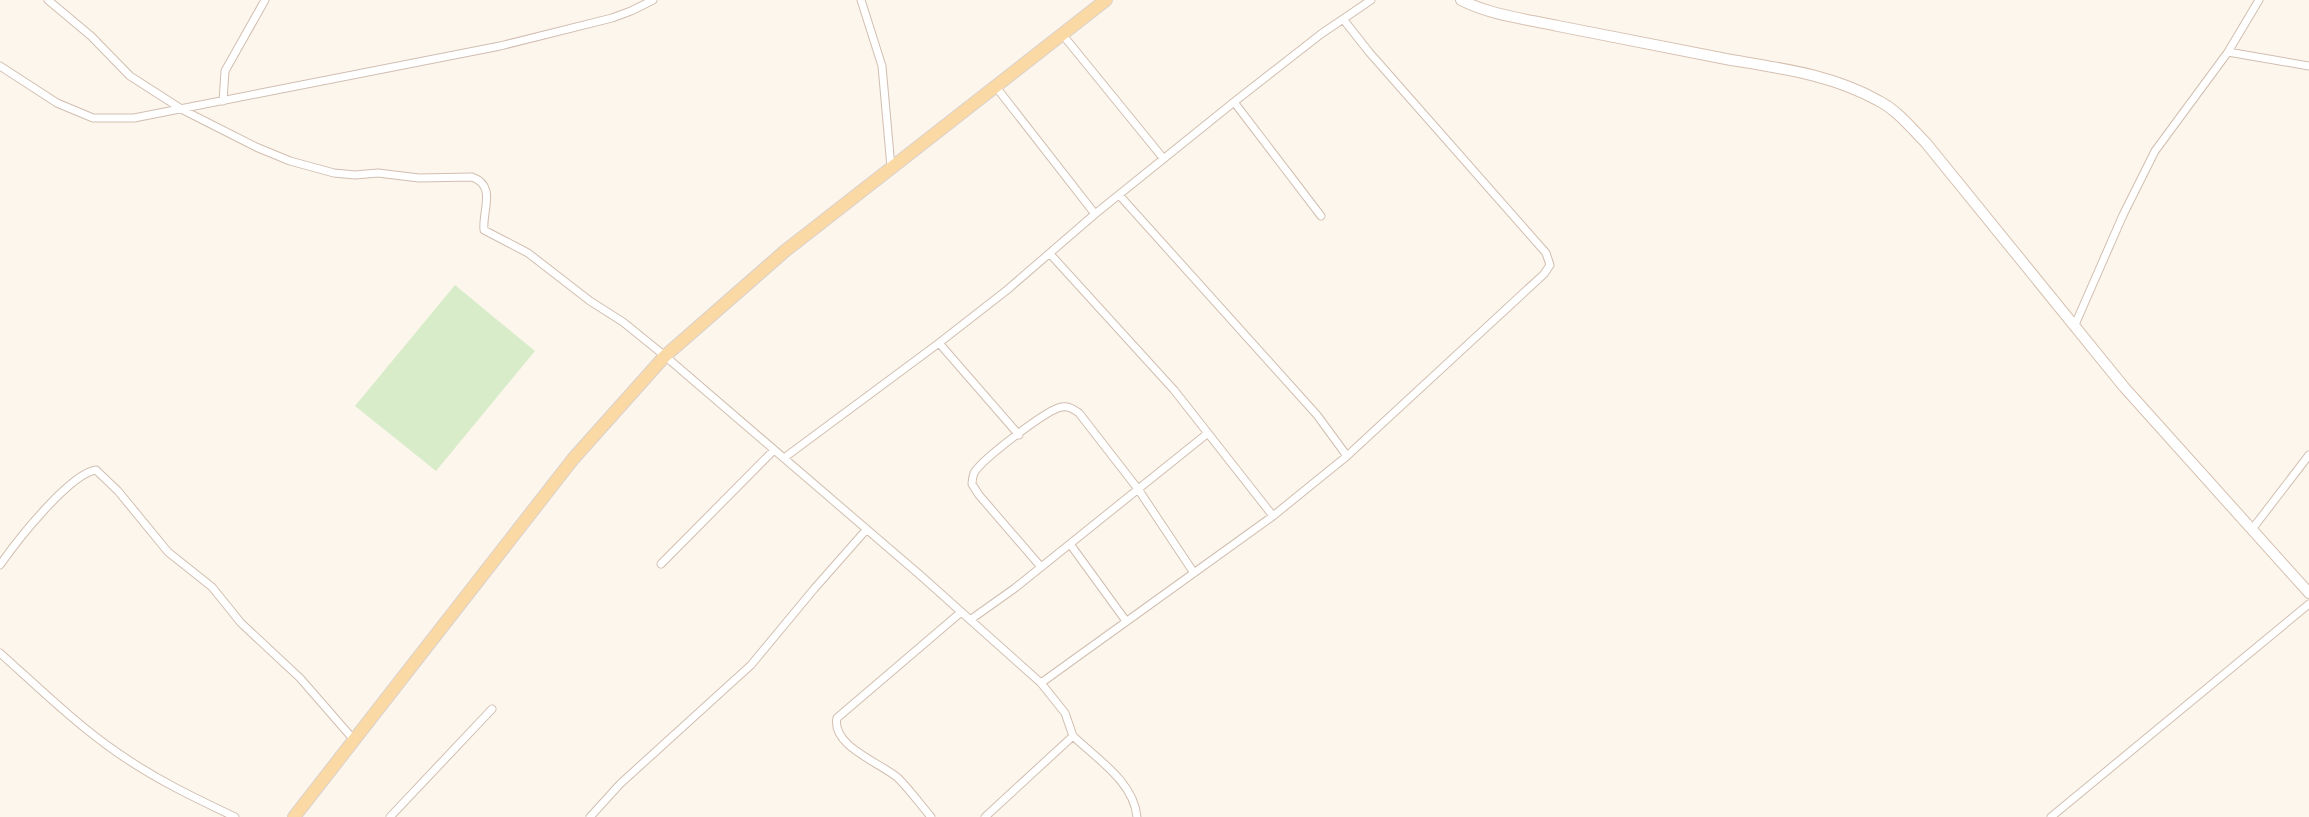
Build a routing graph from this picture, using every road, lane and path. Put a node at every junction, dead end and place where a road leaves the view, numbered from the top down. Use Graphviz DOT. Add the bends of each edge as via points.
graph roads {
  1 [pos="48,0"];
  2 [pos="265,0"];
  3 [pos="653,0"];
  4 [pos="861,0"];
  5 [pos="1106,0"];
  6 [pos="1371,0"];
  7 [pos="1461,0"];
  8 [pos="2259,0"];
  9 [pos="1343,19"];
  10 [pos="1062,34"];
  11 [pos="2228,52"];
  12 [pos="0,66"];
  13 [pos="2309,66"];
  14 [pos="996,87"];
  15 [pos="223,101"];
  16 [pos="1234,102"];
  17 [pos="183,110"];
  18 [pos="1163,158"];
  19 [pos="891,167"];
  20 [pos="1120,196"];
  21 [pos="1096,214"];
  22 [pos="1321,216"];
  23 [pos="1051,255"];
  24 [pos="2074,327"];
  25 [pos="940,343"];
  26 [pos="665,356"];
  27 [pos="1208,433"];
  28 [pos="1018,435"];
  29 [pos="774,451"];
  30 [pos="2309,455"];
  31 [pos="1347,456"];
  32 [pos="784,458"];
  33 [pos="1138,489"];
  34 [pos="1273,516"];
  35 [pos="2253,528"];
  36 [pos="866,530"];
  37 [pos="1070,544"];
  38 [pos="661,564"];
  39 [pos="0,565"];
  40 [pos="1041,567"];
  41 [pos="1194,573"];
  42 [pos="2309,593"];
  43 [pos="2309,604"];
  44 [pos="960,613"];
  45 [pos="970,620"];
  46 [pos="1126,621"];
  47 [pos="0,653"];
  48 [pos="1041,683"];
  49 [pos="492,709"];
  50 [pos="1073,736"];
  51 [pos="354,740"];
  52 [pos="235,817"];
  53 [pos="294,817"];
  54 [pos="390,817"];
  55 [pos="590,817"];
  56 [pos="931,817"];
  57 [pos="985,817"];
  58 [pos="1137,817"];
  59 [pos="2050,817"];
  1 -- 17 [label="street" via="130,76"];
  2 -- 15 [label="street" via="225,71"];
  3 -- 15 [label="street" via="612,18 500,46"];
  4 -- 19 [label="street" via="882,66"];
  5 -- 10 [label="main road"];
  6 -- 9 [label="street"];
  7 -- 24 [label="street" via="1519,18 1808,72 1880,101 1901,116 1934,153"];
  8 -- 11 [label="street"];
  9 -- 16 [label="street"];
  9 -- 31 [label="street" via="1546,253 1550,265"];
  10 -- 14 [label="main road"];
  10 -- 18 [label="street"];
  11 -- 13 [label="street"];
  11 -- 24 [label="street" via="2155,151"];
  12 -- 17 [label="street" via="57,103 93,118 134,118"];
  14 -- 19 [label="main road"];
  14 -- 21 [label="street"];
  15 -- 17 [label="street"];
  16 -- 18 [label="street"];
  16 -- 22 [label="street"];
  17 -- 26 [label="street" via="256,147 320,170 478,179 488,193 484,230 536,259"];
  18 -- 20 [label="street"];
  19 -- 26 [label="main road" via="745,284"];
  20 -- 21 [label="street"];
  20 -- 31 [label="street" via="1317,415"];
  21 -- 23 [label="street"];
  23 -- 25 [label="street"];
  23 -- 27 [label="street" via="1145,356"];
  24 -- 35 [label="street"];
  25 -- 28 [label="street"];
  25 -- 32 [label="street"];
  26 -- 29 [label="street"];
  26 -- 51 [label="main road" via="573,458"];
  27 -- 33 [label="street"];
  27 -- 34 [label="street"];
  28 -- 33 [label="street" via="1059,408 1069,407 1079,412"];
  28 -- 40 [label="street" via="973,474 972,484"];
  29 -- 32 [label="street"];
  29 -- 38 [label="street"];
  30 -- 35 [label="street"];
  31 -- 34 [label="street"];
  32 -- 36 [label="street"];
  33 -- 37 [label="street"];
  33 -- 41 [label="street"];
  34 -- 41 [label="street"];
  35 -- 42 [label="street"];
  36 -- 44 [label="street"];
  36 -- 55 [label="street" via="751,665"];
  37 -- 40 [label="street"];
  37 -- 46 [label="street"];
  39 -- 51 [label="street" via="35,519 86,472 96,470 168,552 212,587"];
  40 -- 45 [label="street"];
  41 -- 46 [label="street"];
  43 -- 59 [label="street"];
  44 -- 45 [label="street"];
  44 -- 56 [label="street" via="835,724 842,738 899,779"];
  45 -- 48 [label="street"];
  46 -- 48 [label="street"];
  47 -- 52 [label="street" via="118,753 171,786"];
  48 -- 50 [label="street" via="1065,713"];
  49 -- 54 [label="street"];
  50 -- 57 [label="street"];
  50 -- 58 [label="street" via="1130,792"];
  51 -- 53 [label="main road"];
}
